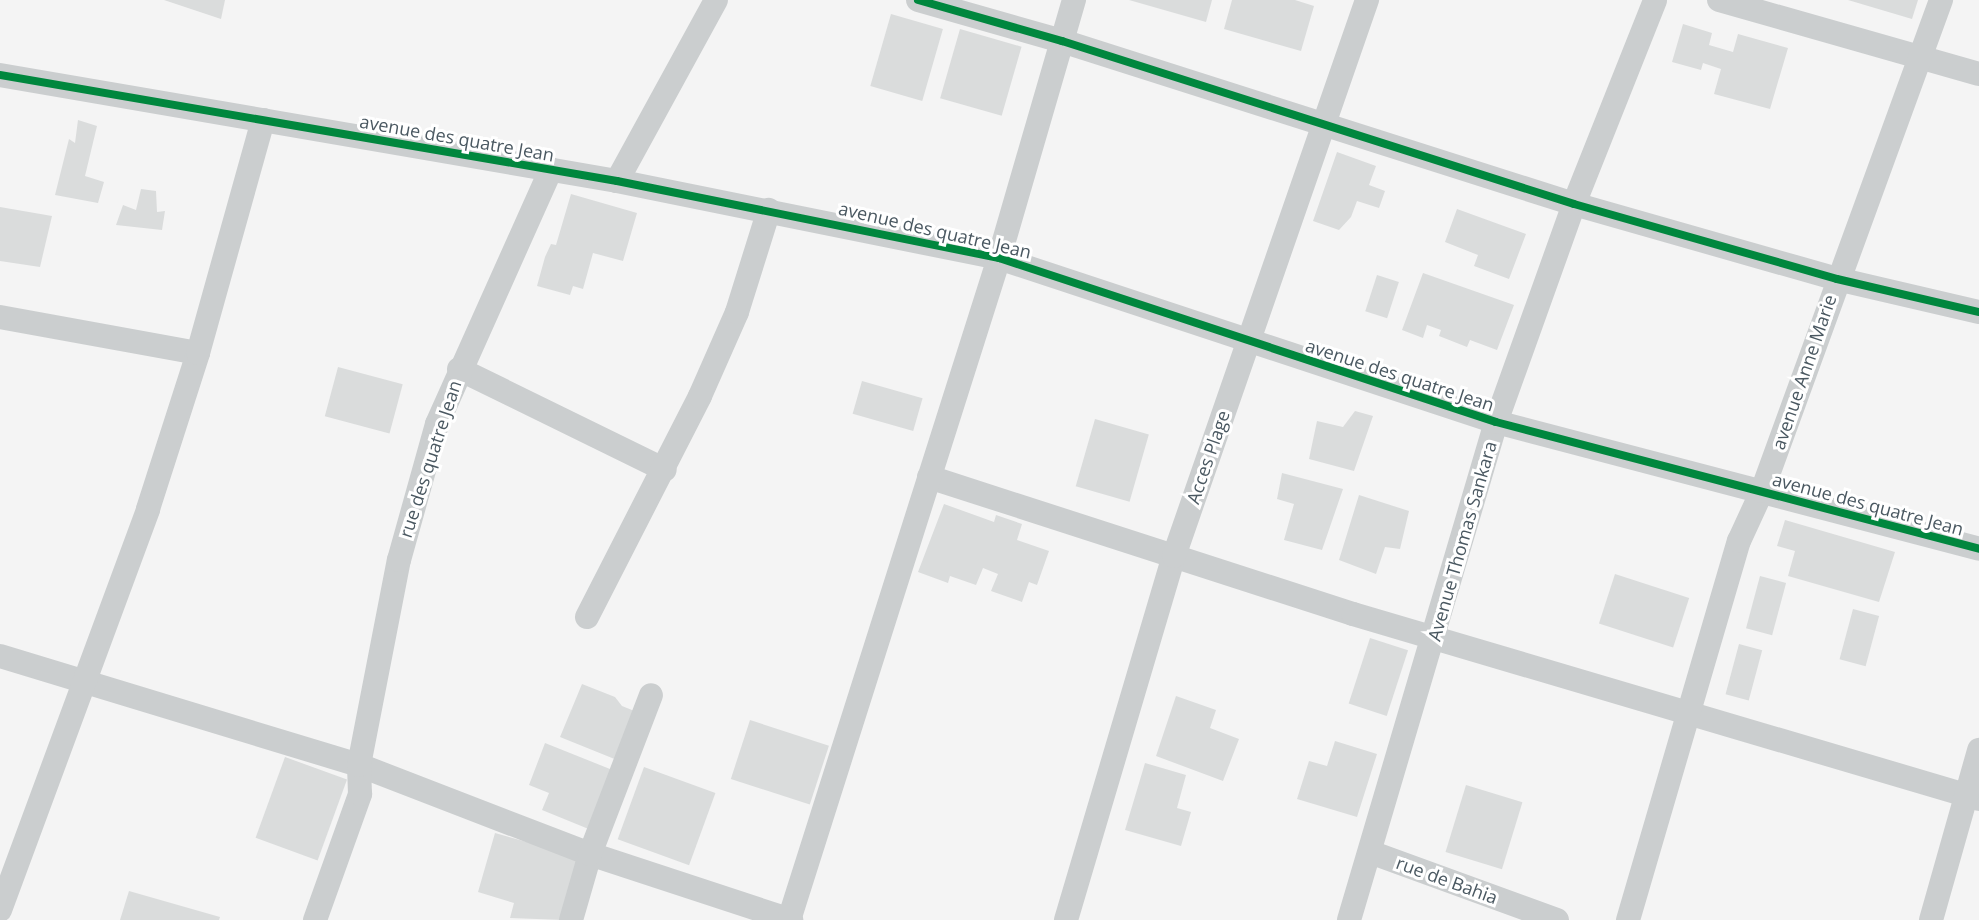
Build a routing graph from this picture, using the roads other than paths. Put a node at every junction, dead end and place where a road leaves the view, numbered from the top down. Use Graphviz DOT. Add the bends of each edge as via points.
graph roads {
  1 [pos="716,0"];
  2 [pos="918,0"];
  3 [pos="1074,0"];
  4 [pos="1367,0"];
  5 [pos="1655,0"];
  6 [pos="1719,0"];
  7 [pos="1941,0"];
  8 [pos="1062,41"];
  9 [pos="1921,59"];
  10 [pos="1979,74"];
  11 [pos="0,75"];
  12 [pos="263,120"];
  13 [pos="1326,126"];
  14 [pos="551,169"];
  15 [pos="617,181"];
  16 [pos="1574,204"];
  17 [pos="769,210"];
  18 [pos="999,258"];
  19 [pos="1837,279"];
  20 [pos="1979,312"];
  21 [pos="0,317"];
  22 [pos="1248,341"];
  23 [pos="198,353"];
  24 [pos="459,369"];
  25 [pos="1496,422"];
  26 [pos="665,470"];
  27 [pos="929,477"];
  28 [pos="1762,491"];
  29 [pos="1979,549"];
  30 [pos="1174,556"];
  31 [pos="587,618"];
  32 [pos="1435,636"];
  33 [pos="0,656"];
  34 [pos="87,680"];
  35 [pos="651,695"];
  36 [pos="1687,715"];
  37 [pos="1979,750"];
  38 [pos="359,765"];
  39 [pos="1974,797"];
  40 [pos="1370,852"];
  41 [pos="590,854"];
  42 [pos="0,910"];
  43 [pos="315,920"];
  44 [pos="571,920"];
  45 [pos="790,920"];
  46 [pos="1066,920"];
  47 [pos="1349,920"];
  48 [pos="1557,920"];
  49 [pos="1628,920"];
  50 [pos="1931,920"];
  1 -- 15 [label="street"];
  2 -- 8 [label="street"];
  3 -- 8 [label="street"];
  4 -- 13 [label="street, Acces Plage"];
  5 -- 16 [label="street, Avenue Thomas Sankara"];
  6 -- 9 [label="street"];
  7 -- 9 [label="street, avenue Anne Marie"];
  8 -- 13 [label="street"];
  8 -- 18 [label="street"];
  9 -- 10 [label="street"];
  9 -- 19 [label="street, avenue Anne Marie"];
  11 -- 12 [label="street, avenue des quatre Jean"];
  12 -- 14 [label="street, avenue des quatre Jean"];
  12 -- 23 [label="street"];
  13 -- 16 [label="street"];
  13 -- 22 [label="street, Acces Plage"];
  14 -- 15 [label="street, avenue des quatre Jean"];
  14 -- 24 [label="street, rue des quatre Jean"];
  15 -- 17 [label="street, avenue des quatre Jean"];
  16 -- 19 [label="street"];
  16 -- 25 [label="street, Avenue Thomas Sankara"];
  17 -- 18 [label="street, avenue des quatre Jean"];
  17 -- 26 [label="street" via="737,312"];
  18 -- 22 [label="street, avenue des quatre Jean"];
  18 -- 27 [label="street"];
  19 -- 20 [label="street"];
  19 -- 28 [label="street, avenue Anne Marie"];
  21 -- 23 [label="street"];
  22 -- 25 [label="street, avenue des quatre Jean"];
  22 -- 30 [label="street, Acces Plage"];
  23 -- 34 [label="street"];
  24 -- 26 [label="street"];
  24 -- 38 [label="street, rue des quatre Jean" via="437,424 399,560"];
  25 -- 28 [label="street, avenue des quatre Jean"];
  25 -- 32 [label="street, Avenue Thomas Sankara"];
  26 -- 31 [label="street"];
  27 -- 30 [label="street"];
  27 -- 45 [label="street"];
  28 -- 29 [label="street, avenue des quatre Jean"];
  28 -- 36 [label="street, avenue Anne Marie" via="1739,541"];
  30 -- 32 [label="street"];
  30 -- 46 [label="street, Acces Plage"];
  32 -- 36 [label="street"];
  32 -- 40 [label="street, Avenue Thomas Sankara"];
  33 -- 34 [label="street"];
  34 -- 38 [label="street"];
  34 -- 42 [label="street"];
  35 -- 41 [label="street"];
  36 -- 39 [label="street"];
  36 -- 49 [label="street, avenue Anne Marie"];
  37 -- 39 [label="street"];
  38 -- 41 [label="street"];
  38 -- 43 [label="street, rue des quatre Jean" via="360,794"];
  39 -- 50 [label="street"];
  40 -- 47 [label="street, Avenue Thomas Sankara"];
  40 -- 48 [label="street, rue de Bahia"];
  41 -- 44 [label="street"];
  41 -- 45 [label="street"];
}
